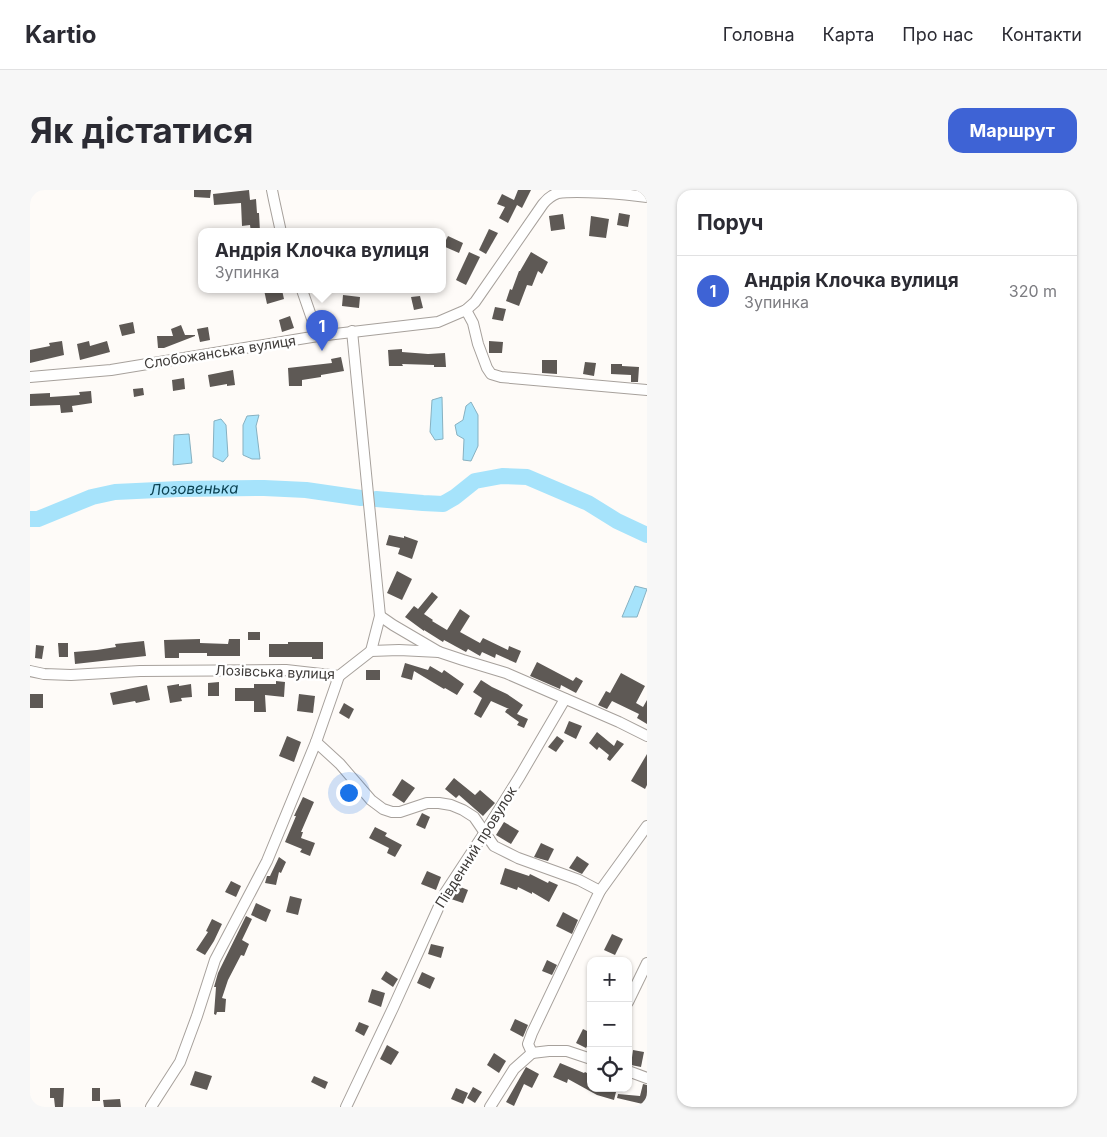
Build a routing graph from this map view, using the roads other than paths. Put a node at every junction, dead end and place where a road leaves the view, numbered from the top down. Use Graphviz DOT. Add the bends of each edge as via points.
graph roads {
  1 [pos="272,190"];
  2 [pos="647,197"];
  3 [pos="281,228"];
  4 [pos="303,293"];
  5 [pos="466,310"];
  6 [pos="352,331"];
  7 [pos="318,336"];
  8 [pos="30,377"];
  9 [pos="647,390"];
  10 [pos="380,616"];
  11 [pos="371,651"];
  12 [pos="439,652"];
  13 [pos="30,670"];
  14 [pos="339,676"];
  15 [pos="565,700"];
  16 [pos="647,736"];
  17 [pos="316,742"];
  18 [pos="647,826"];
  19 [pos="485,832"];
  20 [pos="600,891"];
  21 [pos="647,963"];
  22 [pos="632,994"];
  23 [pos="532,1053"];
  24 [pos="587,1058"];
  25 [pos="632,1073"];
  26 [pos="647,1078"];
  27 [pos="151,1107"];
  28 [pos="346,1107"];
  29 [pos="490,1107"];
  1 -- 3 [label="street"];
  2 -- 5 [label="street, Слобожанська вулиця" via="593,190 563,191 552,196"];
  4 -- 7 [label="street"];
  5 -- 6 [label="street, Слобожанська вулиця" via="438,322"];
  5 -- 9 [label="street" via="491,374"];
  6 -- 7 [label="street, Слобожанська вулиця"];
  6 -- 10 [label="street"];
  7 -- 8 [label="street, Слобожанська вулиця" via="110,370"];
  10 -- 11 [label="street"];
  10 -- 12 [label="street"];
  11 -- 12 [label="street"];
  11 -- 14 [label="street, Лозівська вулиця"];
  12 -- 15 [label="street" via="506,673"];
  13 -- 14 [label="street, Лозівська вулиця" via="71,675 159,670 286,670"];
  14 -- 17 [label="street"];
  15 -- 16 [label="street"];
  15 -- 19 [label="street, Південний провулок"];
  17 -- 19 [label="street" via="371,800 384,809 400,812 428,803 451,805 474,817"];
  17 -- 27 [label="street" via="267,862 214,960 180,1062"];
  18 -- 20 [label="street"];
  19 -- 20 [label="street" via="494,846"];
  19 -- 28 [label="street, Південний провулок" via="445,893"];
  20 -- 23 [label="street" via="532,1033 528,1044"];
  21 -- 22 [label="street"];
  23 -- 24 [label="street" via="567,1051"];
  23 -- 29 [label="street" via="514,1069"];
  25 -- 26 [label="street"];
}
